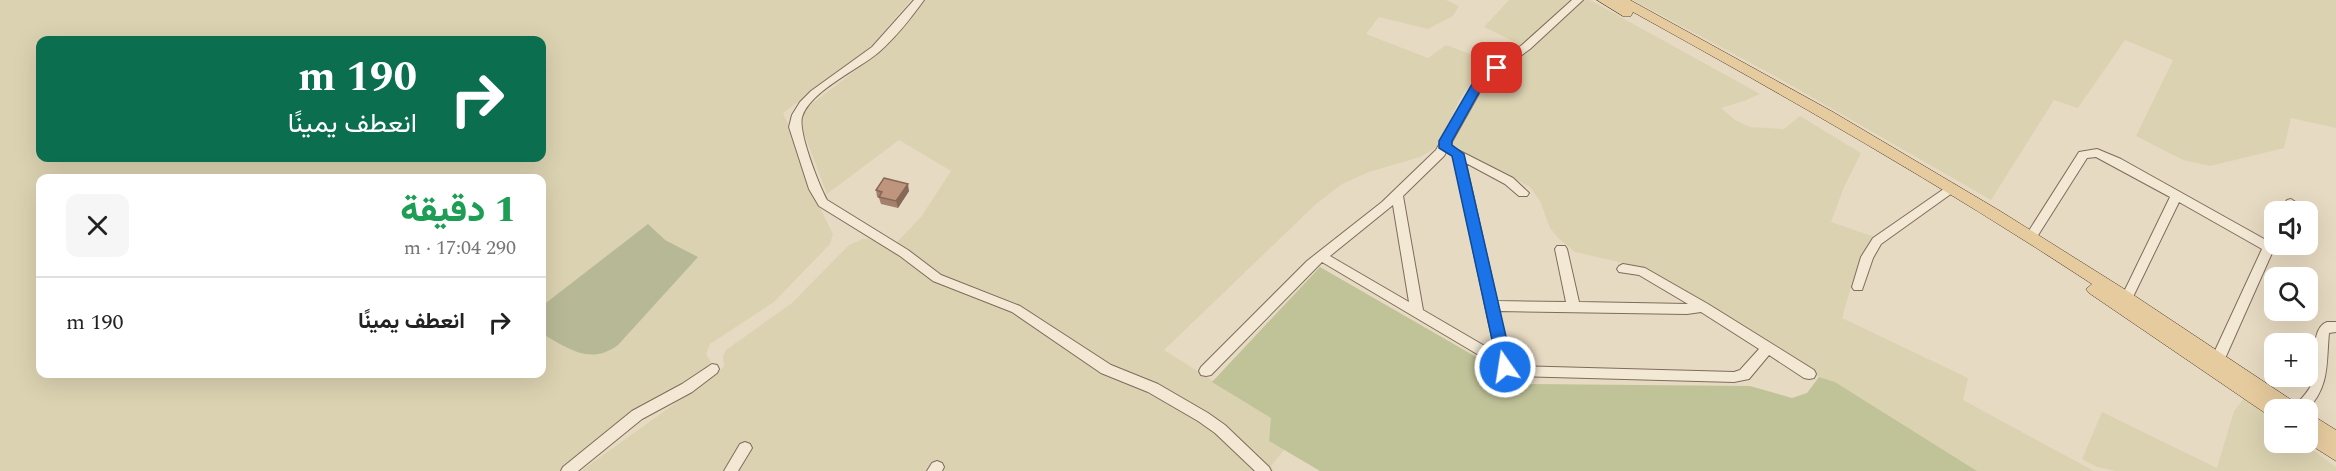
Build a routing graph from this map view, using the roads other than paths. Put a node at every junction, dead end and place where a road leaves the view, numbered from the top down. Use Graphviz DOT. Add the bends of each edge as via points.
graph roads {
  1 [pos="919,0"];
  2 [pos="1578,0"];
  3 [pos="1603,0"];
  4 [pos="1620,0"];
  5 [pos="1786,97"];
  6 [pos="1445,148"];
  7 [pos="1458,154"];
  8 [pos="1948,191"];
  9 [pos="1523,193"];
  10 [pos="1397,195"];
  11 [pos="2177,195"];
  12 [pos="2031,237"];
  13 [pos="2264,238"];
  14 [pos="1561,249"];
  15 [pos="2265,255"];
  16 [pos="1321,256"];
  17 [pos="1623,268"];
  18 [pos="1858,288"];
  19 [pos="2127,298"];
  20 [pos="1491,306"];
  21 [pos="1704,307"];
  22 [pos="1574,308"];
  23 [pos="1417,313"];
  24 [pos="2336,327"];
  25 [pos="1768,347"];
  26 [pos="2215,364"];
  27 [pos="1505,367"];
  28 [pos="712,369"];
  29 [pos="1206,371"];
  30 [pos="1809,374"];
  31 [pos="2274,399"];
  32 [pos="2308,399"];
  33 [pos="2264,402"];
  34 [pos="2318,427"];
  35 [pos="2336,440"];
  36 [pos="2318,442"];
  37 [pos="745,448"];
  38 [pos="2336,454"];
  39 [pos="568,471"];
  40 [pos="731,471"];
  41 [pos="1264,471"];
  1 -- 41 [label="street" via="877,48 813,95 798,111 795,127 823,203 937,278 1016,309 1099,365 1153,388 1203,417"];
  2 -- 6 [label="street" via="1526,47 1482,79 1445,141"];
  3 -- 5 [label="main road"];
  4 -- 5 [label="main road"];
  5 -- 8 [label="main road"];
  6 -- 7 [label="street"];
  6 -- 10 [label="street"];
  7 -- 9 [label="street" via="1509,181"];
  7 -- 20 [label="street"];
  8 -- 12 [label="main road"];
  8 -- 18 [label="street" via="1877,241 1867,257"];
  8 -- 26 [label="main road"];
  10 -- 16 [label="street"];
  10 -- 23 [label="street"];
  11 -- 12 [label="street" via="2097,153 2083,155"];
  11 -- 13 [label="street"];
  11 -- 19 [label="street"];
  12 -- 19 [label="main road"];
  14 -- 22 [label="street"];
  15 -- 26 [label="street"];
  16 -- 23 [label="street"];
  16 -- 29 [label="street"];
  17 -- 21 [label="street" via="1641,271"];
  19 -- 26 [label="main road"];
  20 -- 22 [label="street"];
  20 -- 27 [label="street"];
  21 -- 22 [label="street"];
  21 -- 25 [label="street"];
  23 -- 27 [label="street"];
  24 -- 32 [label="street" via="2323,331 2321,379"];
  25 -- 27 [label="street" via="1744,375 1734,377 1524,372"];
  25 -- 30 [label="street"];
  26 -- 31 [label="main road"];
  26 -- 33 [label="main road"];
  28 -- 39 [label="street" via="637,416"];
  34 -- 35 [label="main road"];
  36 -- 38 [label="main road"];
  37 -- 40 [label="street"];
}
